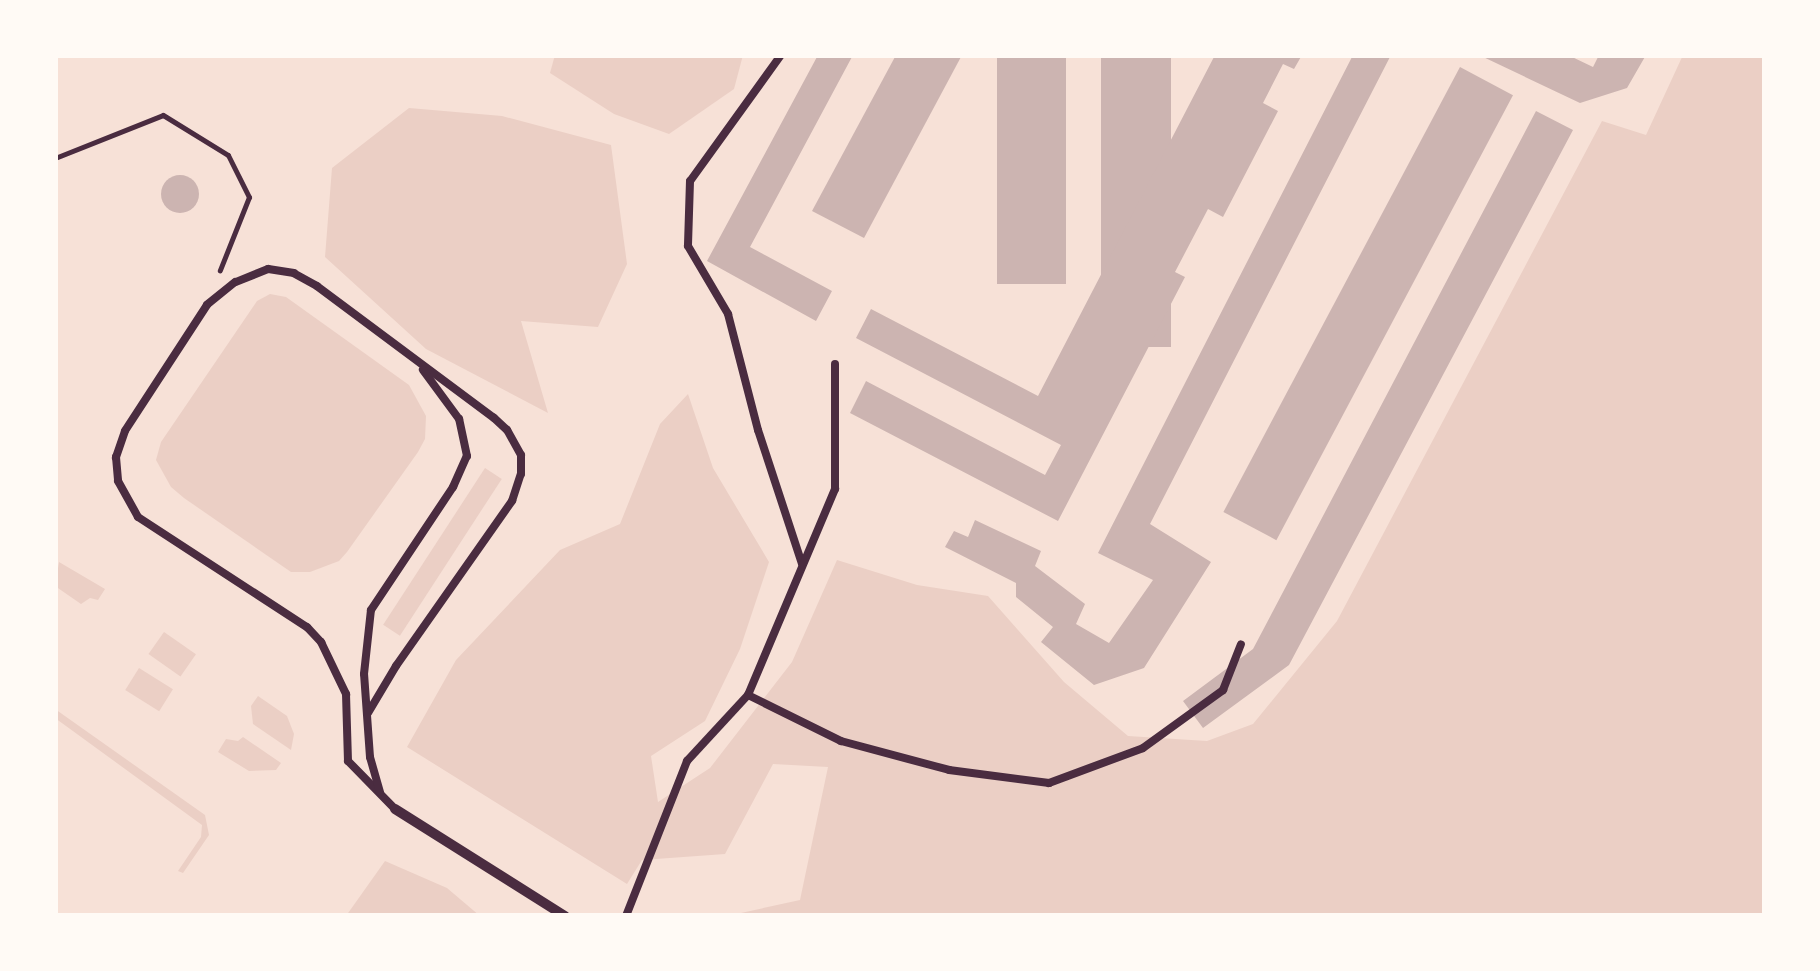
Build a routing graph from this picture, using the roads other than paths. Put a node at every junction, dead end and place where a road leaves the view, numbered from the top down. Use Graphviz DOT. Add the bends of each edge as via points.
graph roads {
  1 [pos="781,55"];
  2 [pos="410,356"];
  3 [pos="835,364"];
  4 [pos="802,564"];
  5 [pos="1240,644"];
  6 [pos="748,695"];
  7 [pos="368,713"];
  8 [pos="395,809"];
  9 [pos="565,916"];
  10 [pos="626,916"];
  1 -- 4 [label="lane" via="690,181 688,246 728,314"];
  2 -- 7 [label="lane" via="451,405 467,456 453,488 370,610 364,653"];
  2 -- 7 [label="lane" via="507,430 521,474 512,501"];
  2 -- 8 [label="lane" via="294,273 258,272 207,305 124,432 116,457 118,482 138,517 321,642 346,694 348,762"];
  3 -- 4 [label="lane" via="836,490"];
  4 -- 6 [label="lane"];
  5 -- 6 [label="lane" via="1223,690 1207,702 1143,748 1049,783 949,770 841,741"];
  6 -- 10 [label="lane" via="687,761"];
  7 -- 8 [label="lane" via="373,777"];
  8 -- 9 [label="street"];
}
